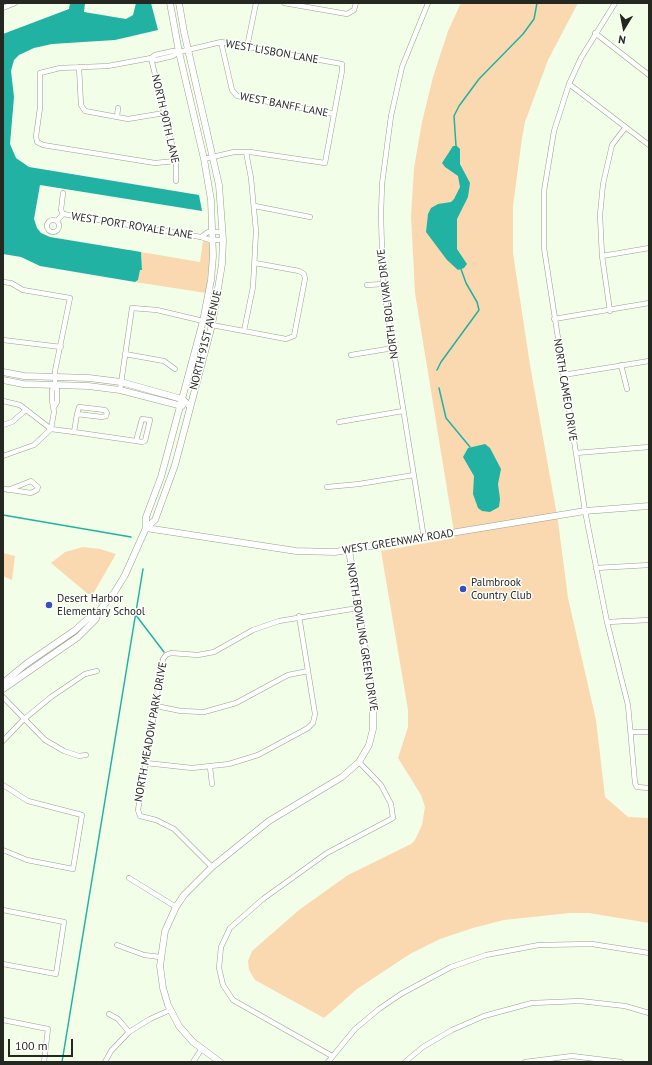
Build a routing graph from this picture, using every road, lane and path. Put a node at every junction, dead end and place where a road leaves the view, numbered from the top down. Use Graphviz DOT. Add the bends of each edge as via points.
graph roads {
  1 [pos="15,3"];
  2 [pos="170,3"];
  3 [pos="179,3"];
  4 [pos="256,3"];
  5 [pos="284,3"];
  6 [pos="356,3"];
  7 [pos="428,3"];
  8 [pos="614,3"];
  9 [pos="3,8"];
  10 [pos="595,33"];
  11 [pos="221,42"];
  12 [pos="247,47"];
  13 [pos="188,50"];
  14 [pos="179,52"];
  15 [pos="151,58"];
  16 [pos="79,67"];
  17 [pos="649,75"];
  18 [pos="569,84"];
  19 [pos="118,108"];
  20 [pos="164,113"];
  21 [pos="334,114"];
  22 [pos="117,117"];
  23 [pos="625,128"];
  24 [pos="649,145"];
  25 [pos="246,152"];
  26 [pos="213,157"];
  27 [pos="204,158"];
  28 [pos="176,161"];
  29 [pos="176,181"];
  30 [pos="64,193"];
  31 [pos="255,206"];
  32 [pos="63,214"];
  33 [pos="310,217"];
  34 [pos="57,221"];
  35 [pos="213,232"];
  36 [pos="223,232"];
  37 [pos="201,237"];
  38 [pos="214,240"];
  39 [pos="223,240"];
  40 [pos="649,248"];
  41 [pos="602,256"];
  42 [pos="255,263"];
  43 [pos="3,282"];
  44 [pos="383,284"];
  45 [pos="367,285"];
  46 [pos="649,303"];
  47 [pos="610,311"];
  48 [pos="554,319"];
  49 [pos="203,321"];
  50 [pos="212,325"];
  51 [pos="244,331"];
  52 [pos="3,340"];
  53 [pos="61,347"];
  54 [pos="393,348"];
  55 [pos="125,354"];
  56 [pos="351,355"];
  57 [pos="649,361"];
  58 [pos="621,366"];
  59 [pos="175,369"];
  60 [pos="3,372"];
  61 [pos="563,375"];
  62 [pos="54,378"];
  63 [pos="3,380"];
  64 [pos="121,382"];
  65 [pos="55,386"];
  66 [pos="627,389"];
  67 [pos="120,390"];
  68 [pos="182,399"];
  69 [pos="3,401"];
  70 [pos="180,406"];
  71 [pos="190,406"];
  72 [pos="26,410"];
  73 [pos="403,411"];
  74 [pos="77,414"];
  75 [pos="339,422"];
  76 [pos="3,425"];
  77 [pos="51,428"];
  78 [pos="74,432"];
  79 [pos="136,441"];
  80 [pos="649,447"];
  81 [pos="576,453"];
  82 [pos="3,456"];
  83 [pos="414,475"];
  84 [pos="327,487"];
  85 [pos="6,489"];
  86 [pos="649,506"];
  87 [pos="585,511"];
  88 [pos="146,528"];
  89 [pos="424,538"];
  90 [pos="349,550"];
  91 [pos="649,565"];
  92 [pos="596,568"];
  93 [pos="358,608"];
  94 [pos="299,616"];
  95 [pos="649,620"];
  96 [pos="607,622"];
  97 [pos="61,644"];
  98 [pos="97,671"];
  99 [pos="308,671"];
  100 [pos="3,682"];
  101 [pos="3,689"];
  102 [pos="3,697"];
  103 [pos="156,706"];
  104 [pos="23,720"];
  105 [pos="631,732"];
  106 [pos="649,732"];
  107 [pos="3,741"];
  108 [pos="86,755"];
  109 [pos="359,762"];
  110 [pos="146,763"];
  111 [pos="210,767"];
  112 [pos="212,784"];
  113 [pos="3,785"];
  114 [pos="649,788"];
  115 [pos="3,850"];
  116 [pos="212,867"];
  117 [pos="130,878"];
  118 [pos="176,907"];
  119 [pos="3,910"];
  120 [pos="117,945"];
  121 [pos="649,953"];
  122 [pos="160,957"];
  123 [pos="3,964"];
  124 [pos="170,1010"];
  125 [pos="649,1013"];
  126 [pos="110,1014"];
  127 [pos="3,1020"];
  128 [pos="129,1032"];
  129 [pos="201,1050"];
  130 [pos="332,1056"];
  131 [pos="44,1062"];
  132 [pos="105,1062"];
  133 [pos="193,1062"];
  134 [pos="220,1062"];
  135 [pos="328,1062"];
  136 [pos="405,1062"];
  137 [pos="525,1062"];
  138 [pos="621,1062"];
  1 -- 9 [label="street"];
  2 -- 14 [label="street, NORTH 91ST AVENUE"];
  3 -- 13 [label="street, NORTH 91ST AVENUE"];
  4 -- 12 [label="street"];
  5 -- 6 [label="street" via="345,14 352,13"];
  7 -- 44 [label="street, NORTH BOLIVAR DRIVE" via="402,67 391,116 382,184"];
  8 -- 10 [label="street, NORTH CAMEO DRIVE"];
  10 -- 17 [label="street"];
  10 -- 18 [label="street, NORTH CAMEO DRIVE"];
  11 -- 12 [label="street, WEST LISBON LANE"];
  11 -- 13 [label="street, WEST LISBON LANE"];
  11 -- 21 [label="street, WEST BANFF LANE" via="234,95"];
  12 -- 21 [label="street, WEST LISBON LANE" via="342,64"];
  13 -- 14 [label="street, WEST LISBON LANE"];
  13 -- 26 [label="street, NORTH 91ST AVENUE"];
  14 -- 15 [label="street, WEST LISBON LANE" via="156,60"];
  14 -- 27 [label="street, NORTH 91ST AVENUE"];
  15 -- 16 [label="street, WEST LISBON LANE" via="108,66"];
  15 -- 20 [label="street, NORTH 90TH LANE"];
  16 -- 22 [label="street" via="83,110"];
  16 -- 28 [label="street, WEST LISBON LANE" via="40,73 37,142 42,145 155,163"];
  18 -- 23 [label="street"];
  18 -- 48 [label="street, NORTH CAMEO DRIVE" via="554,132 544,191 544,248"];
  19 -- 22 [label="street"];
  20 -- 22 [label="street" via="142,118"];
  20 -- 28 [label="street, NORTH 90TH LANE"];
  21 -- 25 [label="street" via="325,163"];
  23 -- 24 [label="street"];
  23 -- 41 [label="street" via="612,145 606,162 600,215"];
  25 -- 26 [label="street"];
  25 -- 31 [label="street"];
  26 -- 27 [label="street"];
  26 -- 36 [label="street, NORTH 91ST AVENUE" via="220,193"];
  27 -- 35 [label="street, NORTH 91ST AVENUE"];
  28 -- 29 [label="street, NORTH 90TH LANE"];
  30 -- 32 [label="street" via="61,210"];
  31 -- 33 [label="street"];
  31 -- 42 [label="street"];
  32 -- 34 [label="street"];
  32 -- 37 [label="street, WEST PORT ROYALE LANE"];
  35 -- 36 [label="street, WEST PORT ROYALE LANE"];
  35 -- 37 [label="street, WEST PORT ROYALE LANE"];
  35 -- 38 [label="street, NORTH 91ST AVENUE"];
  36 -- 39 [label="street, NORTH 91ST AVENUE"];
  37 -- 38 [label="street, WEST PORT ROYALE LANE"];
  38 -- 39 [label="street, WEST PORT ROYALE LANE"];
  38 -- 49 [label="street, NORTH 91ST AVENUE" via="211,280"];
  39 -- 50 [label="street, NORTH 91ST AVENUE" via="221,275"];
  40 -- 41 [label="street"];
  41 -- 47 [label="street"];
  42 -- 51 [label="street" via="250,308"];
  42 -- 51 [label="street" via="299,271 304,274 305,279 292,338"];
  43 -- 53 [label="street" via="11,283 23,290 70,298"];
  44 -- 45 [label="street"];
  44 -- 54 [label="street, NORTH BOLIVAR DRIVE"];
  46 -- 47 [label="street"];
  47 -- 48 [label="street"];
  48 -- 61 [label="street, NORTH CAMEO DRIVE"];
  49 -- 55 [label="street" via="157,310 132,308"];
  49 -- 68 [label="street, NORTH 91ST AVENUE"];
  50 -- 51 [label="street"];
  50 -- 71 [label="street, NORTH 91ST AVENUE"];
  52 -- 53 [label="street"];
  53 -- 62 [label="street"];
  54 -- 56 [label="street"];
  54 -- 73 [label="street, NORTH BOLIVAR DRIVE"];
  55 -- 59 [label="street" via="164,361"];
  55 -- 64 [label="street"];
  57 -- 58 [label="street"];
  58 -- 61 [label="street"];
  58 -- 66 [label="street"];
  60 -- 62 [label="street"];
  61 -- 81 [label="street, NORTH CAMEO DRIVE"];
  62 -- 64 [label="street" via="89,378"];
  62 -- 65 [label="street"];
  63 -- 65 [label="street"];
  64 -- 67 [label="street"];
  64 -- 68 [label="street"];
  65 -- 67 [label="street" via="88,386"];
  65 -- 77 [label="street" via="57,402"];
  67 -- 70 [label="street"];
  68 -- 70 [label="street, NORTH 91ST AVENUE"];
  68 -- 71 [label="street"];
  69 -- 72 [label="street" via="20,405"];
  70 -- 71 [label="street"];
  70 -- 88 [label="street, NORTH 91ST AVENUE" via="161,477 146,517"];
  71 -- 88 [label="street, NORTH 91ST AVENUE" via="168,486 155,520"];
  72 -- 76 [label="street" via="12,422"];
  72 -- 77 [label="street"];
  73 -- 75 [label="street"];
  73 -- 83 [label="street, NORTH BOLIVAR DRIVE"];
  74 -- 74 [label="street" via="79,407 105,410 107,413 102,417"];
  74 -- 78 [label="street"];
  77 -- 78 [label="street"];
  77 -- 82 [label="street" via="34,445"];
  78 -- 79 [label="street"];
  79 -- 79 [label="street" via="142,419 150,420 145,441"];
  80 -- 81 [label="street"];
  81 -- 87 [label="street, NORTH CAMEO DRIVE"];
  83 -- 84 [label="street"];
  83 -- 89 [label="street, NORTH BOLIVAR DRIVE"];
  85 -- 85 [label="street" via="34,493 38,487 31,481"];
  86 -- 87 [label="street, WEST GREENWAY ROAD"];
  87 -- 89 [label="street, WEST GREENWAY ROAD"];
  87 -- 92 [label="street, NORTH CAMEO DRIVE"];
  88 -- 90 [label="street, WEST GREENWAY ROAD" via="296,551"];
  88 -- 97 [label="street, NORTH 91ST AVENUE" via="119,585 98,612 96,619"];
  89 -- 90 [label="street, WEST GREENWAY ROAD"];
  90 -- 93 [label="street, NORTH BOWLING GREEN DRIVE"];
  91 -- 92 [label="street"];
  92 -- 96 [label="street, NORTH CAMEO DRIVE"];
  93 -- 94 [label="street"];
  93 -- 109 [label="street, NORTH BOWLING GREEN DRIVE" via="375,716 371,739"];
  94 -- 99 [label="street"];
  94 -- 103 [label="street, NORTH MEADOW PARK DRIVE" via="253,630 219,650 206,654 166,655 163,659"];
  95 -- 96 [label="street"];
  96 -- 105 [label="street, NORTH CAMEO DRIVE"];
  97 -- 100 [label="street, NORTH 91ST AVENUE" via="26,664"];
  97 -- 101 [label="street, NORTH 91ST AVENUE"];
  98 -- 104 [label="street" via="85,674"];
  99 -- 103 [label="street" via="288,675 236,703 204,712"];
  99 -- 111 [label="street" via="315,714 313,723 308,728 258,755"];
  102 -- 104 [label="street"];
  103 -- 110 [label="street, NORTH MEADOW PARK DRIVE"];
  104 -- 107 [label="street"];
  104 -- 108 [label="street" via="55,747 79,756"];
  105 -- 106 [label="street"];
  105 -- 114 [label="street, NORTH CAMEO DRIVE" via="635,783 637,787"];
  109 -- 116 [label="street, NORTH BOWLING GREEN DRIVE" via="342,777 269,821"];
  109 -- 130 [label="street" via="381,786 391,804 393,818 327,853 263,899 230,928 220,947 219,968 223,985 233,1000"];
  110 -- 111 [label="street"];
  110 -- 116 [label="street, NORTH MEADOW PARK DRIVE" via="138,810 140,816 174,829"];
  111 -- 112 [label="street"];
  113 -- 115 [label="street" via="28,801 82,814 73,869 27,860"];
  116 -- 118 [label="street, NORTH BOWLING GREEN DRIVE" via="184,895"];
  117 -- 118 [label="street"];
  118 -- 122 [label="street, NORTH BOWLING GREEN DRIVE" via="165,931"];
  119 -- 123 [label="street" via="64,922 56,974"];
  120 -- 122 [label="street" via="144,955"];
  121 -- 130 [label="street" via="592,944 567,944 539,945 486,955 451,967 401,994 355,1029"];
  122 -- 124 [label="street, NORTH BOWLING GREEN DRIVE" via="162,988"];
  124 -- 128 [label="street" via="150,1018"];
  124 -- 129 [label="street, NORTH BOWLING GREEN DRIVE" via="184,1033"];
  125 -- 136 [label="street" via="625,1006 580,1001 532,1003 484,1016 452,1030 423,1047"];
  126 -- 128 [label="street"];
  127 -- 131 [label="street" via="48,1030"];
  128 -- 132 [label="street" via="111,1051"];
  129 -- 133 [label="street"];
  129 -- 134 [label="street, NORTH BOWLING GREEN DRIVE"];
  130 -- 135 [label="street"];
  137 -- 138 [label="street" via="572,1056"];
}
